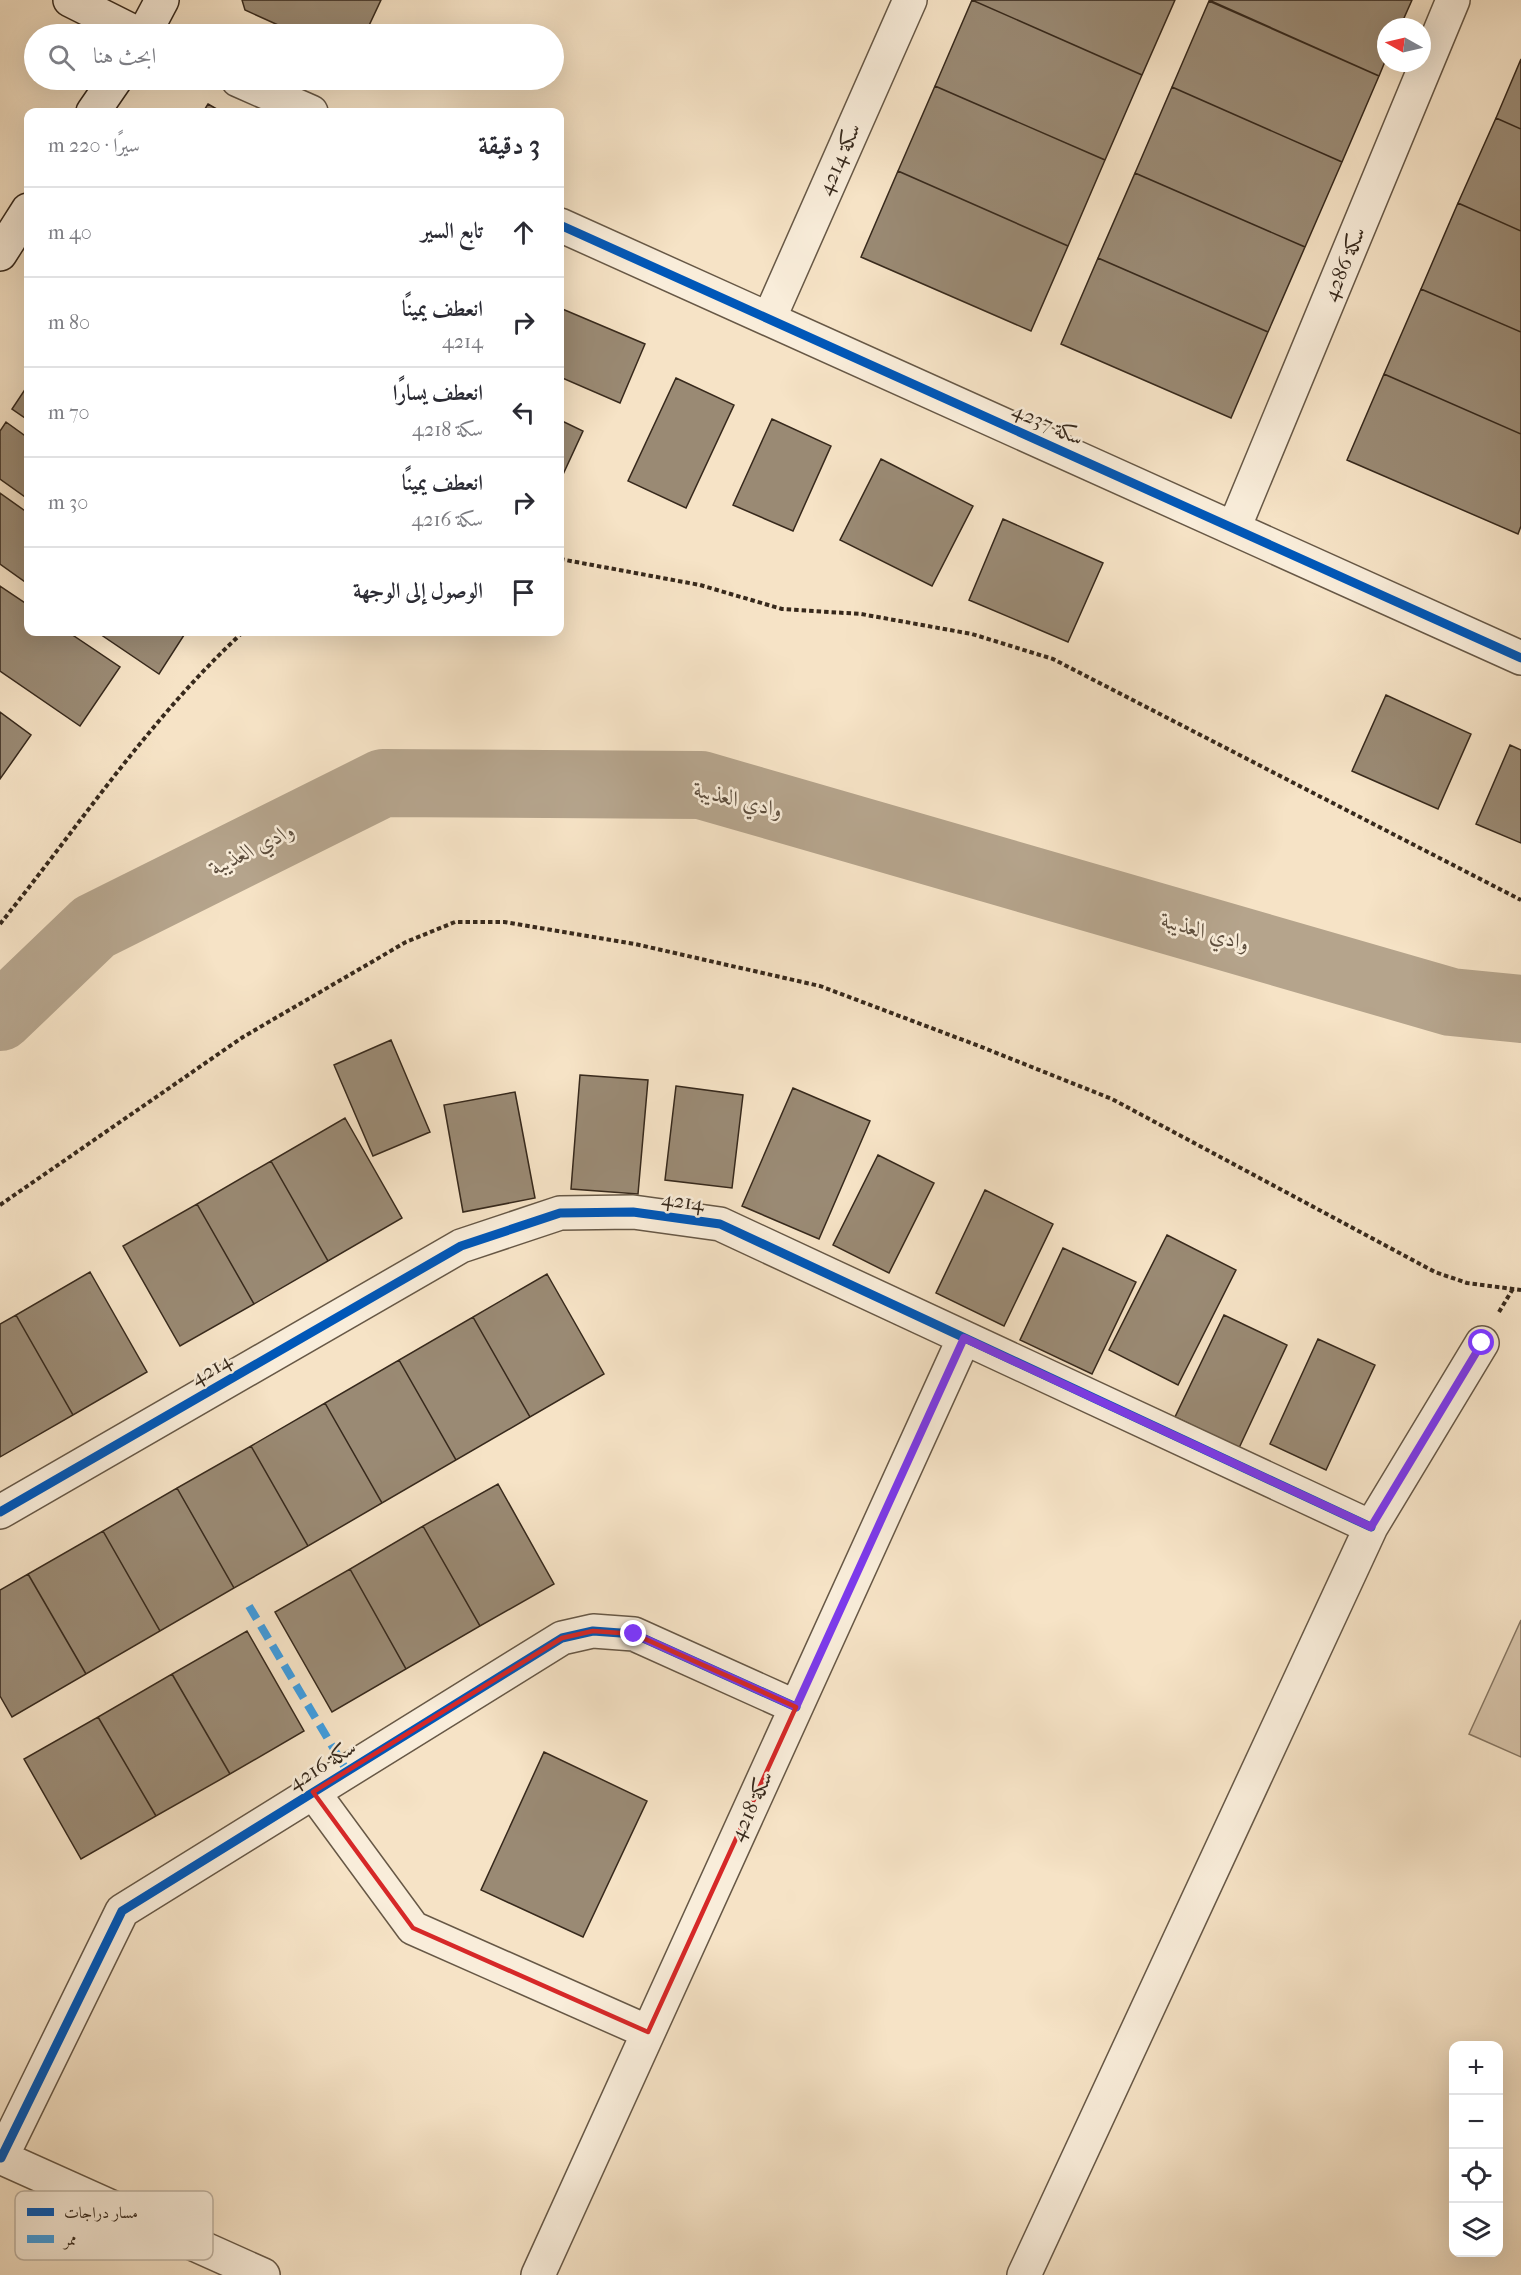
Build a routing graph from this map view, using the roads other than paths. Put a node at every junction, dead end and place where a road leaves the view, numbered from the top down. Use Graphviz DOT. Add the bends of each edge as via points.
graph roads {
  1 [pos="70,0"];
  2 [pos="162,0"];
  3 [pos="910,0"];
  4 [pos="1453,0"];
  5 [pos="118,24"];
  6 [pos="149,24"];
  7 [pos="108,90"];
  8 [pos="260,90"];
  9 [pos="96,108"];
  10 [pos="302,108"];
  11 [pos="24,216"];
  12 [pos="564,227"];
  13 [pos="0,254"];
  14 [pos="769,319"];
  15 [pos="1234,528"];
  16 [pos="1521,658"];
  17 [pos="964,1338"];
  18 [pos="1482,1343"];
  19 [pos="0,1512"];
  20 [pos="1371,1527"];
  21 [pos="796,1707"];
  22 [pos="313,1792"];
  23 [pos="648,2032"];
  24 [pos="0,2158"];
  25 [pos="74,2191"];
  26 [pos="213,2253"];
  27 [pos="263,2275"];
  28 [pos="538,2275"];
  29 [pos="1024,2275"];
  1 -- 5 [label="street"];
  2 -- 6 [label="street"];
  3 -- 14 [label="street, سكة 4214"];
  4 -- 15 [label="street, سكة 4286"];
  7 -- 9 [label="street"];
  8 -- 10 [label="street"];
  11 -- 13 [label="street"];
  12 -- 14 [label="street, سكة 4237"];
  14 -- 15 [label="street, سكة 4237"];
  15 -- 16 [label="street, سكة 4237"];
  17 -- 19 [label="street, 4214" via="720,1224 633,1212 560,1213 461,1245"];
  17 -- 20 [label="street, 4214"];
  17 -- 21 [label="street, سكة 4218"];
  18 -- 20 [label="street"];
  20 -- 29 [label="street"];
  21 -- 22 [label="street, سكة 4216" via="634,1634 592,1631 562,1638"];
  21 -- 23 [label="street, سكة 4218"];
  22 -- 23 [label="street, سكة 4216" via="413,1928"];
  22 -- 24 [label="street, سكة 4216" via="122,1911"];
  23 -- 28 [label="street, سكة 4218"];
  24 -- 25 [label="street"];
  26 -- 27 [label="street"];
}
